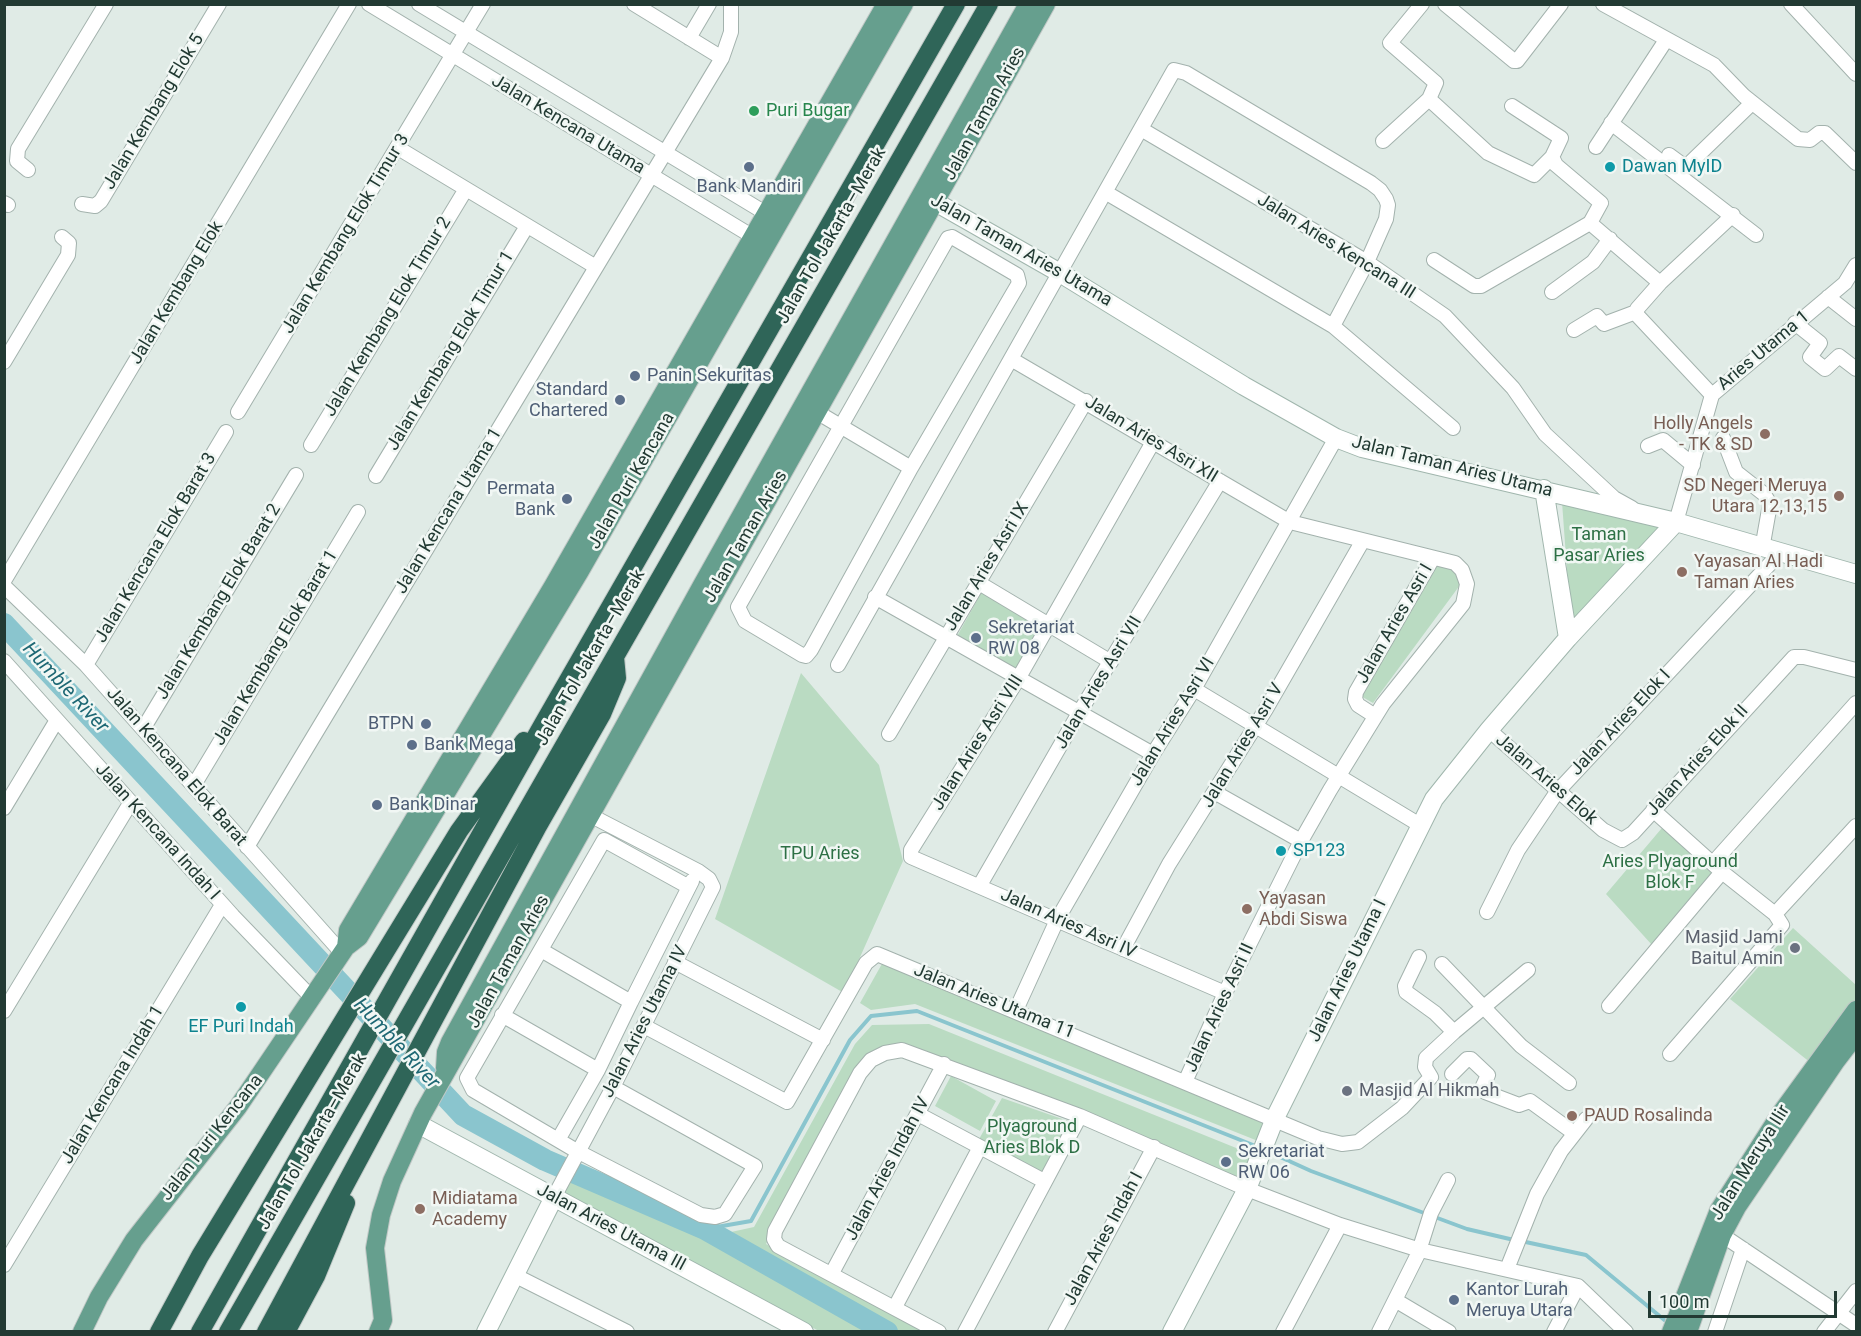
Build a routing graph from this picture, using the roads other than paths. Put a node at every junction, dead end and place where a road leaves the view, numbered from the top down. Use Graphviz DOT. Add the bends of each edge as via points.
graph roads {
  1 [pos="106,4"];
  2 [pos="219,4"];
  3 [pos="349,4"];
  4 [pos="369,4"];
  5 [pos="419,4"];
  6 [pos="483,4"];
  7 [pos="634,4"];
  8 [pos="709,4"];
  9 [pos="731,4"];
  10 [pos="886,4"];
  11 [pos="904,4"];
  12 [pos="956,4"];
  13 [pos="989,4"];
  14 [pos="1028,4"];
  15 [pos="1046,4"];
  16 [pos="1422,4"];
  17 [pos="1445,4"];
  18 [pos="1561,4"];
  19 [pos="1604,4"];
  20 [pos="1794,6"];
  21 [pos="466,33"];
  22 [pos="689,38"];
  23 [pos="1666,40"];
  24 [pos="453,55"];
  25 [pos="722,58"];
  26 [pos="1857,74"];
  27 [pos="1429,99"];
  28 [pos="1752,103"];
  29 [pos="1512,106"];
  30 [pos="1611,123"];
  31 [pos="1141,129"];
  32 [pos="1383,141"];
  33 [pos="1596,147"];
  34 [pos="398,148"];
  35 [pos="1662,150"];
  36 [pos="665,152"];
  37 [pos="1552,157"];
  38 [pos="1857,163"];
  39 [pos="28,170"];
  40 [pos="651,175"];
  41 [pos="466,189"];
  42 [pos="1105,192"];
  43 [pos="930,198"];
  44 [pos="82,204"];
  45 [pos="1733,215"];
  46 [pos="773,218"];
  47 [pos="1590,223"];
  48 [pos="527,226"];
  49 [pos="1756,235"];
  50 [pos="62,237"];
  51 [pos="1610,239"];
  52 [pos="760,241"];
  53 [pos="1434,260"];
  54 [pos="1367,262"];
  55 [pos="1857,265"];
  56 [pos="596,267"];
  57 [pos="1060,273"];
  58 [pos="1659,283"];
  59 [pos="1552,292"];
  60 [pos="1828,297"];
  61 [pos="1636,312"];
  62 [pos="1857,319"];
  63 [pos="1795,323"];
  64 [pos="1333,326"];
  65 [pos="1574,330"];
  66 [pos="1011,358"];
  67 [pos="4,362"];
  68 [pos="1857,369"];
  69 [pos="1712,395"];
  70 [pos="1086,401"];
  71 [pos="810,408"];
  72 [pos="238,412"];
  73 [pos="842,427"];
  74 [pos="1453,428"];
  75 [pos="226,432"];
  76 [pos="1336,438"];
  77 [pos="1723,438"];
  78 [pos="1153,442"];
  79 [pos="310,445"];
  80 [pos="1647,446"];
  81 [pos="1693,465"];
  82 [pos="911,468"];
  83 [pos="296,475"];
  84 [pos="376,476"];
  85 [pos="1220,482"];
  86 [pos="1544,489"];
  87 [pos="358,512"];
  88 [pos="1639,512"];
  89 [pos="1290,522"];
  90 [pos="1676,522"];
  91 [pos="1362,542"];
  92 [pos="1771,551"];
  93 [pos="1433,558"];
  94 [pos="1857,574"];
  95 [pos="4,581"];
  96 [pos="979,583"];
  97 [pos="4,586"];
  98 [pos="875,597"];
  99 [pos="1049,624"];
  100 [pos="945,638"];
  101 [pos="1568,638"];
  102 [pos="615,657"];
  103 [pos="4,662"];
  104 [pos="1111,662"];
  105 [pos="86,664"];
  106 [pos="838,666"];
  107 [pos="1857,670"];
  108 [pos="1018,679"];
  109 [pos="1194,689"];
  110 [pos="1857,703"];
  111 [pos="1079,713"];
  112 [pos="1375,716"];
  113 [pos="57,720"];
  114 [pos="543,724"];
  115 [pos="1254,727"];
  116 [pos="143,729"];
  117 [pos="1489,730"];
  118 [pos="889,734"];
  119 [pos="1153,754"];
  120 [pos="1338,776"];
  121 [pos="194,785"];
  122 [pos="1216,792"];
  123 [pos="1557,792"];
  124 [pos="130,802"];
  125 [pos="4,807"];
  126 [pos="1653,810"];
  127 [pos="585,812"];
  128 [pos="1420,825"];
  129 [pos="611,826"];
  130 [pos="1857,826"];
  131 [pos="1603,830"];
  132 [pos="604,840"];
  133 [pos="1301,841"];
  134 [pos="247,847"];
  135 [pos="912,857"];
  136 [pos="1718,868"];
  137 [pos="698,871"];
  138 [pos="980,885"];
  139 [pos="689,887"];
  140 [pos="222,905"];
  141 [pos="1487,912"];
  142 [pos="1775,914"];
  143 [pos="1057,920"];
  144 [pos="1123,949"];
  145 [pos="541,950"];
  146 [pos="342,953"];
  147 [pos="1419,957"];
  148 [pos="675,962"];
  149 [pos="1442,964"];
  150 [pos="1528,969"];
  151 [pos="1225,993"];
  152 [pos="315,995"];
  153 [pos="632,1002"];
  154 [pos="1609,1006"];
  155 [pos="1482,1007"];
  156 [pos="1016,1010"];
  157 [pos="4,1011"];
  158 [pos="502,1016"];
  159 [pos="1855,1021"];
  160 [pos="644,1026"];
  161 [pos="1454,1032"];
  162 [pos="823,1040"];
  163 [pos="1670,1054"];
  164 [pos="944,1064"];
  165 [pos="598,1070"];
  166 [pos="1452,1074"];
  167 [pos="1185,1082"];
  168 [pos="1569,1083"];
  169 [pos="613,1087"];
  170 [pos="918,1114"];
  171 [pos="1080,1116"];
  172 [pos="1275,1118"];
  173 [pos="420,1119"];
  174 [pos="1586,1119"];
  175 [pos="1574,1133"];
  176 [pos="558,1140"];
  177 [pos="366,1147"];
  178 [pos="980,1147"];
  179 [pos="1154,1147"];
  180 [pos="576,1156"];
  181 [pos="1448,1180"];
  182 [pos="1044,1181"];
  183 [pos="1247,1189"];
  184 [pos="555,1194"];
  185 [pos="1340,1225"];
  186 [pos="1722,1235"];
  187 [pos="1420,1246"];
  188 [pos="1743,1249"];
  189 [pos="1509,1264"];
  190 [pos="4,1265"];
  191 [pos="832,1273"];
  192 [pos="516,1276"];
  193 [pos="1578,1286"];
  194 [pos="1857,1291"];
  195 [pos="1395,1300"];
  196 [pos="895,1307"];
  197 [pos="1837,1312"];
  198 [pos="1857,1325"];
  199 [pos="1684,1330"];
  200 [pos="82,1332"];
  201 [pos="159,1332"];
  202 [pos="200,1332"];
  203 [pos="228,1332"];
  204 [pos="266,1332"];
  205 [pos="286,1332"];
  206 [pos="378,1332"];
  207 [pos="486,1332"];
  208 [pos="627,1332"];
  209 [pos="804,1332"];
  210 [pos="939,1332"];
  211 [pos="965,1332"];
  212 [pos="1055,1332"];
  213 [pos="1172,1332"];
  214 [pos="1283,1332"];
  215 [pos="1379,1332"];
  216 [pos="1449,1332"];
  217 [pos="1554,1332"];
  218 [pos="1626,1332"];
  219 [pos="1715,1332"];
  220 [pos="1824,1332"];
  1 -- 39 [label="street" via="18,149 17,161"];
  2 -- 44 [label="street, Jalan Kembang Elok 5" via="101,201 95,206"];
  3 -- 95 [label="street, Jalan Kembang Elok"];
  4 -- 24 [label="street, Jalan Kencana Utama"];
  5 -- 21 [label="street, Jalan Kencana Utama"];
  6 -- 21 [label="street, Jalan Kembang Elok Timur 3"];
  7 -- 22 [label="street"];
  8 -- 22 [label="street"];
  9 -- 25 [label="street, Jalan Kencana Utama 1" via="731,32"];
  10 -- 46 [label="main road, Jalan Puri Kencana"];
  11 -- 46 [label="main road, Jalan Puri Kencana"];
  12 -- 114 [label="highway, Jalan Tol Jakarta–Merak"];
  13 -- 102 [label="highway, Jalan Tol Jakarta–Merak"];
  14 -- 43 [label="main road, Jalan Taman Aries"];
  15 -- 43 [label="main road, Jalan Taman Aries"];
  16 -- 27 [label="street" via="1390,43 1436,83"];
  17 -- 18 [label="street" via="1517,61"];
  19 -- 23 [label="street"];
  20 -- 26 [label="street"];
  21 -- 24 [label="street, Jalan Kembang Elok Timur 3"];
  21 -- 36 [label="street, Jalan Kencana Utama"];
  22 -- 25 [label="street"];
  23 -- 28 [label="street" via="1714,65"];
  23 -- 30 [label="street"];
  24 -- 34 [label="street, Jalan Kembang Elok Timur 3"];
  24 -- 40 [label="street, Jalan Kencana Utama"];
  25 -- 36 [label="street, Jalan Kencana Utama 1"];
  27 -- 32 [label="street"];
  27 -- 37 [label="street" via="1482,149 1534,175"];
  28 -- 35 [label="street" via="1688,165"];
  28 -- 38 [label="street" via="1803,141 1825,133"];
  29 -- 37 [label="street" via="1561,138"];
  30 -- 33 [label="street"];
  30 -- 45 [label="street"];
  31 -- 42 [label="street"];
  31 -- 54 [label="street, Jalan Aries Kencana III"];
  31 -- 54 [label="street" via="1174,70 1186,73 1380,190 1388,210"];
  34 -- 41 [label="street"];
  34 -- 72 [label="street, Jalan Kembang Elok Timur 3"];
  36 -- 40 [label="street, Jalan Kencana Utama 1"];
  36 -- 46 [label="street, Jalan Kencana Utama"];
  37 -- 47 [label="street" via="1556,165 1600,201"];
  40 -- 52 [label="street, Jalan Kencana Utama"];
  40 -- 56 [label="street, Jalan Kencana Utama 1"];
  41 -- 48 [label="street"];
  41 -- 79 [label="street, Jalan Kembang Elok Timur 2"];
  42 -- 57 [label="street"];
  42 -- 64 [label="street"];
  43 -- 57 [label="street, Jalan Taman Aries Utama"];
  43 -- 71 [label="main road, Jalan Taman Aries"];
  45 -- 49 [label="street"];
  45 -- 58 [label="street"];
  46 -- 52 [label="main road, Jalan Puri Kencana"];
  47 -- 51 [label="street"];
  47 -- 53 [label="street" via="1481,286 1474,286"];
  48 -- 56 [label="street"];
  48 -- 84 [label="street, Jalan Kembang Elok Timur 1"];
  50 -- 67 [label="street" via="69,243 68,255"];
  51 -- 58 [label="street"];
  51 -- 59 [label="street" via="1593,262"];
  52 -- 146 [label="main road, Jalan Puri Kencana" via="348,930"];
  54 -- 64 [label="street"];
  54 -- 88 [label="street, Jalan Aries Kencana III" via="1445,316 1513,388 1545,434 1614,498"];
  55 -- 60 [label="street, Aries Utama 1" via="1845,283"];
  56 -- 134 [label="street, Jalan Kencana Utama 1"];
  57 -- 66 [label="street"];
  57 -- 76 [label="street, Jalan Taman Aries Utama"];
  58 -- 61 [label="street"];
  60 -- 62 [label="street"];
  60 -- 63 [label="street, Aries Utama 1"];
  61 -- 65 [label="street" via="1604,324 1597,316"];
  61 -- 69 [label="street"];
  63 -- 68 [label="street" via="1820,343 1810,357 1825,369 1839,356"];
  63 -- 69 [label="street, Aries Utama 1"];
  64 -- 74 [label="street"];
  66 -- 70 [label="street, Jalan Aries Asri XII"];
  66 -- 98 [label="street"];
  69 -- 81 [label="street, Aries Utama 1"];
  70 -- 78 [label="street, Jalan Aries Asri XII"];
  70 -- 96 [label="street, Jalan Aries Asri IX"];
  71 -- 73 [label="street"];
  71 -- 127 [label="main road, Jalan Taman Aries"];
  73 -- 82 [label="street"];
  73 -- 82 [label="street" via="738,607 744,621 802,656 811,650"];
  73 -- 82 [label="street" via="948,238 1013,272 1019,283"];
  75 -- 105 [label="street, Jalan Kencana Elok Barat 3"];
  76 -- 86 [label="street, Jalan Taman Aries Utama" via="1381,453"];
  76 -- 89 [label="street, Jalan Aries Asri VI"];
  77 -- 92 [label="street" via="1736,472 1764,494 1770,504"];
  78 -- 85 [label="street, Jalan Aries Asri XII"];
  78 -- 99 [label="street, Jalan Aries Asri VIII"];
  80 -- 81 [label="street" via="1663,440"];
  81 -- 90 [label="street, Aries Utama 1"];
  83 -- 116 [label="street, Jalan Kembang Elok Barat 2"];
  85 -- 89 [label="street, Jalan Aries Asri XII"];
  85 -- 104 [label="street, Jalan Aries Asri VII"];
  86 -- 88 [label="street, Jalan Taman Aries Utama"];
  86 -- 101 [label="street"];
  87 -- 121 [label="street, Jalan Kembang Elok Barat 1"];
  88 -- 90 [label="street, Jalan Taman Aries Utama"];
  89 -- 91 [label="street, Jalan Aries Asri I"];
  89 -- 109 [label="street, Jalan Aries Asri VI"];
  90 -- 92 [label="street, Jalan Taman Aries Utama"];
  90 -- 101 [label="street, Jalan Aries Utama I"];
  91 -- 93 [label="street, Jalan Aries Asri I"];
  91 -- 115 [label="street, Jalan Aries Asri V"];
  92 -- 94 [label="street, Jalan Taman Aries Utama"];
  92 -- 123 [label="street, Jalan Aries Elok I"];
  93 -- 112 [label="street, Jalan Aries Asri I" via="1356,692 1358,705"];
  93 -- 112 [label="street, Jalan Aries Asri I" via="1455,563 1462,570 1467,585 1463,604"];
  96 -- 99 [label="street"];
  96 -- 100 [label="street, Jalan Aries Asri IX"];
  97 -- 105 [label="street, Jalan Kencana Elok Barat"];
  98 -- 100 [label="street"];
  98 -- 106 [label="street"];
  99 -- 104 [label="street"];
  99 -- 108 [label="street, Jalan Aries Asri VIII"];
  100 -- 108 [label="street"];
  100 -- 118 [label="street, Jalan Aries Asri IX"];
  101 -- 117 [label="street, Jalan Aries Utama I"];
  102 -- 177 [label="highway" via="617,678 607,704"];
  102 -- 203 [label="highway, Jalan Tol Jakarta–Merak"];
  103 -- 113 [label="street, Jalan Kencana Indah I"];
  104 -- 111 [label="street, Jalan Aries Asri VII"];
  105 -- 116 [label="street, Jalan Kencana Elok Barat"];
  107 -- 126 [label="street, Jalan Aries Elok II" via="1794,657"];
  108 -- 111 [label="street"];
  108 -- 135 [label="street, Jalan Aries Asri VIII" via="911,850"];
  109 -- 115 [label="street"];
  109 -- 119 [label="street, Jalan Aries Asri VI"];
  110 -- 136 [label="street"];
  111 -- 119 [label="street"];
  111 -- 138 [label="street, Jalan Aries Asri VII"];
  112 -- 120 [label="street, Jalan Aries Asri I"];
  113 -- 124 [label="street, Jalan Kencana Indah I"];
  113 -- 125 [label="street"];
  114 -- 201 [label="highway" via="517,748 459,831 200,1256"];
  114 -- 202 [label="highway, Jalan Tol Jakarta–Merak"];
  115 -- 120 [label="street"];
  115 -- 122 [label="street, Jalan Aries Asri V"];
  116 -- 121 [label="street, Jalan Kencana Elok Barat"];
  117 -- 123 [label="street, Jalan Aries Elok"];
  117 -- 128 [label="street, Jalan Aries Utama I" via="1434,799"];
  119 -- 143 [label="street, Jalan Aries Asri VI"];
  120 -- 128 [label="street"];
  120 -- 133 [label="street, Jalan Aries Asri II"];
  121 -- 134 [label="street, Jalan Kencana Elok Barat"];
  122 -- 133 [label="street"];
  122 -- 144 [label="street, Jalan Aries Asri V" via="1169,864"];
  123 -- 131 [label="street, Jalan Aries Elok"];
  123 -- 141 [label="street, Jalan Aries Elok I" via="1518,850"];
  124 -- 140 [label="street, Jalan Kencana Indah I"];
  124 -- 157 [label="street"];
  126 -- 131 [label="street, Jalan Aries Elok II" via="1622,840"];
  126 -- 136 [label="street"];
  127 -- 129 [label="street"];
  127 -- 173 [label="main road, Jalan Taman Aries"];
  128 -- 172 [label="street, Jalan Aries Utama I"];
  129 -- 132 [label="street"];
  129 -- 137 [label="street"];
  130 -- 142 [label="street"];
  132 -- 139 [label="street"];
  132 -- 145 [label="street"];
  133 -- 151 [label="street, Jalan Aries Asri II"];
  134 -- 146 [label="street, Jalan Kencana Elok Barat"];
  135 -- 138 [label="street, Jalan Aries Asri IV"];
  136 -- 142 [label="street"];
  136 -- 154 [label="street"];
  137 -- 139 [label="street"];
  137 -- 148 [label="street, Jalan Aries Utama IV" via="712,883 711,893"];
  138 -- 143 [label="street, Jalan Aries Asri IV"];
  139 -- 153 [label="street"];
  140 -- 152 [label="street, Jalan Kencana Indah I"];
  140 -- 190 [label="street, Jalan Kencana Indah 1"];
  142 -- 163 [label="street" via="1781,921 1780,929"];
  143 -- 144 [label="street, Jalan Aries Asri IV"];
  143 -- 156 [label="street, Jalan Aries Asri VI"];
  144 -- 151 [label="street, Jalan Aries Asri IV"];
  145 -- 153 [label="street"];
  145 -- 158 [label="street"];
  146 -- 152 [label="main road, Jalan Puri Kencana"];
  147 -- 161 [label="street" via="1405,986 1406,992"];
  148 -- 160 [label="street, Jalan Aries Utama IV"];
  148 -- 162 [label="street"];
  149 -- 155 [label="street"];
  150 -- 155 [label="street"];
  151 -- 167 [label="street, Jalan Aries Asri II"];
  152 -- 200 [label="main road, Jalan Puri Kencana" via="238,1107 134,1240"];
  153 -- 165 [label="street"];
  155 -- 161 [label="street"];
  155 -- 168 [label="street" via="1521,1046"];
  156 -- 162 [label="street, Jalan Aries Utama 11" via="877,954 866,963"];
  156 -- 167 [label="street, Jalan Aries Utama 11"];
  158 -- 165 [label="street"];
  158 -- 176 [label="street" via="467,1078 468,1083 473,1090"];
  159 -- 186 [label="main road, Jalan Meruya Ilir" via="1836,1061"];
  159 -- 199 [label="main road, Jalan Meruya Ilir" via="1781,1113 1719,1210"];
  160 -- 162 [label="street, Jalan Aries Utama 11" via="784,1101 790,1100"];
  160 -- 169 [label="street, Jalan Aries Utama IV"];
  161 -- 172 [label="street, Jalan Aries Utama 11" via="1426,1058 1425,1067 1431,1077 1402,1108 1358,1142 1342,1144 1318,1138"];
  164 -- 170 [label="street, Jalan Aries Indah IV"];
  164 -- 171 [label="street"];
  164 -- 191 [label="street" via="902,1050 871,1060 860,1072 774,1239 777,1246"];
  165 -- 176 [label="street"];
  166 -- 175 [label="street" via="1471,1059 1488,1075 1482,1088 1485,1092 1519,1105 1530,1101"];
  167 -- 172 [label="street, Jalan Aries Utama 11"];
  169 -- 180 [label="street, Jalan Aries Utama IV"];
  169 -- 180 [label="street" via="751,1162 754,1170 731,1208 715,1217 701,1215"];
  170 -- 178 [label="street"];
  170 -- 191 [label="street, Jalan Aries Indah IV"];
  171 -- 179 [label="street"];
  171 -- 182 [label="street"];
  172 -- 183 [label="street, Jalan Aries Utama I"];
  173 -- 184 [label="street, Jalan Aries Utama III"];
  173 -- 206 [label="main road, Jalan Taman Aries" via="381,1215 375,1248 383,1320"];
  174 -- 175 [label="street"];
  175 -- 189 [label="street" via="1537,1194"];
  176 -- 180 [label="street"];
  177 -- 204 [label="highway"];
  177 -- 205 [label="highway" via="336,1230"];
  178 -- 182 [label="street"];
  178 -- 196 [label="street"];
  179 -- 183 [label="street"];
  179 -- 212 [label="street, Jalan Aries Indah I"];
  180 -- 184 [label="street, Jalan Aries Utama IV"];
  181 -- 187 [label="street"];
  182 -- 211 [label="street"];
  183 -- 185 [label="street"];
  183 -- 213 [label="street, Jalan Aries Utama I"];
  184 -- 192 [label="street, Jalan Aries Utama IV"];
  184 -- 209 [label="street, Jalan Aries Utama III"];
  185 -- 187 [label="street"];
  185 -- 214 [label="street"];
  186 -- 188 [label="street"];
  186 -- 199 [label="main road, Jalan Meruya Ilir"];
  187 -- 189 [label="street"];
  187 -- 195 [label="street"];
  188 -- 197 [label="street"];
  188 -- 219 [label="street"];
  189 -- 193 [label="street"];
  191 -- 196 [label="street"];
  192 -- 207 [label="street, Jalan Aries Utama IV"];
  192 -- 208 [label="street"];
  193 -- 217 [label="street"];
  193 -- 218 [label="street"];
  194 -- 197 [label="street"];
  195 -- 215 [label="street"];
  195 -- 216 [label="street"];
  196 -- 210 [label="street"];
  197 -- 198 [label="street"];
  197 -- 220 [label="street"];
}
